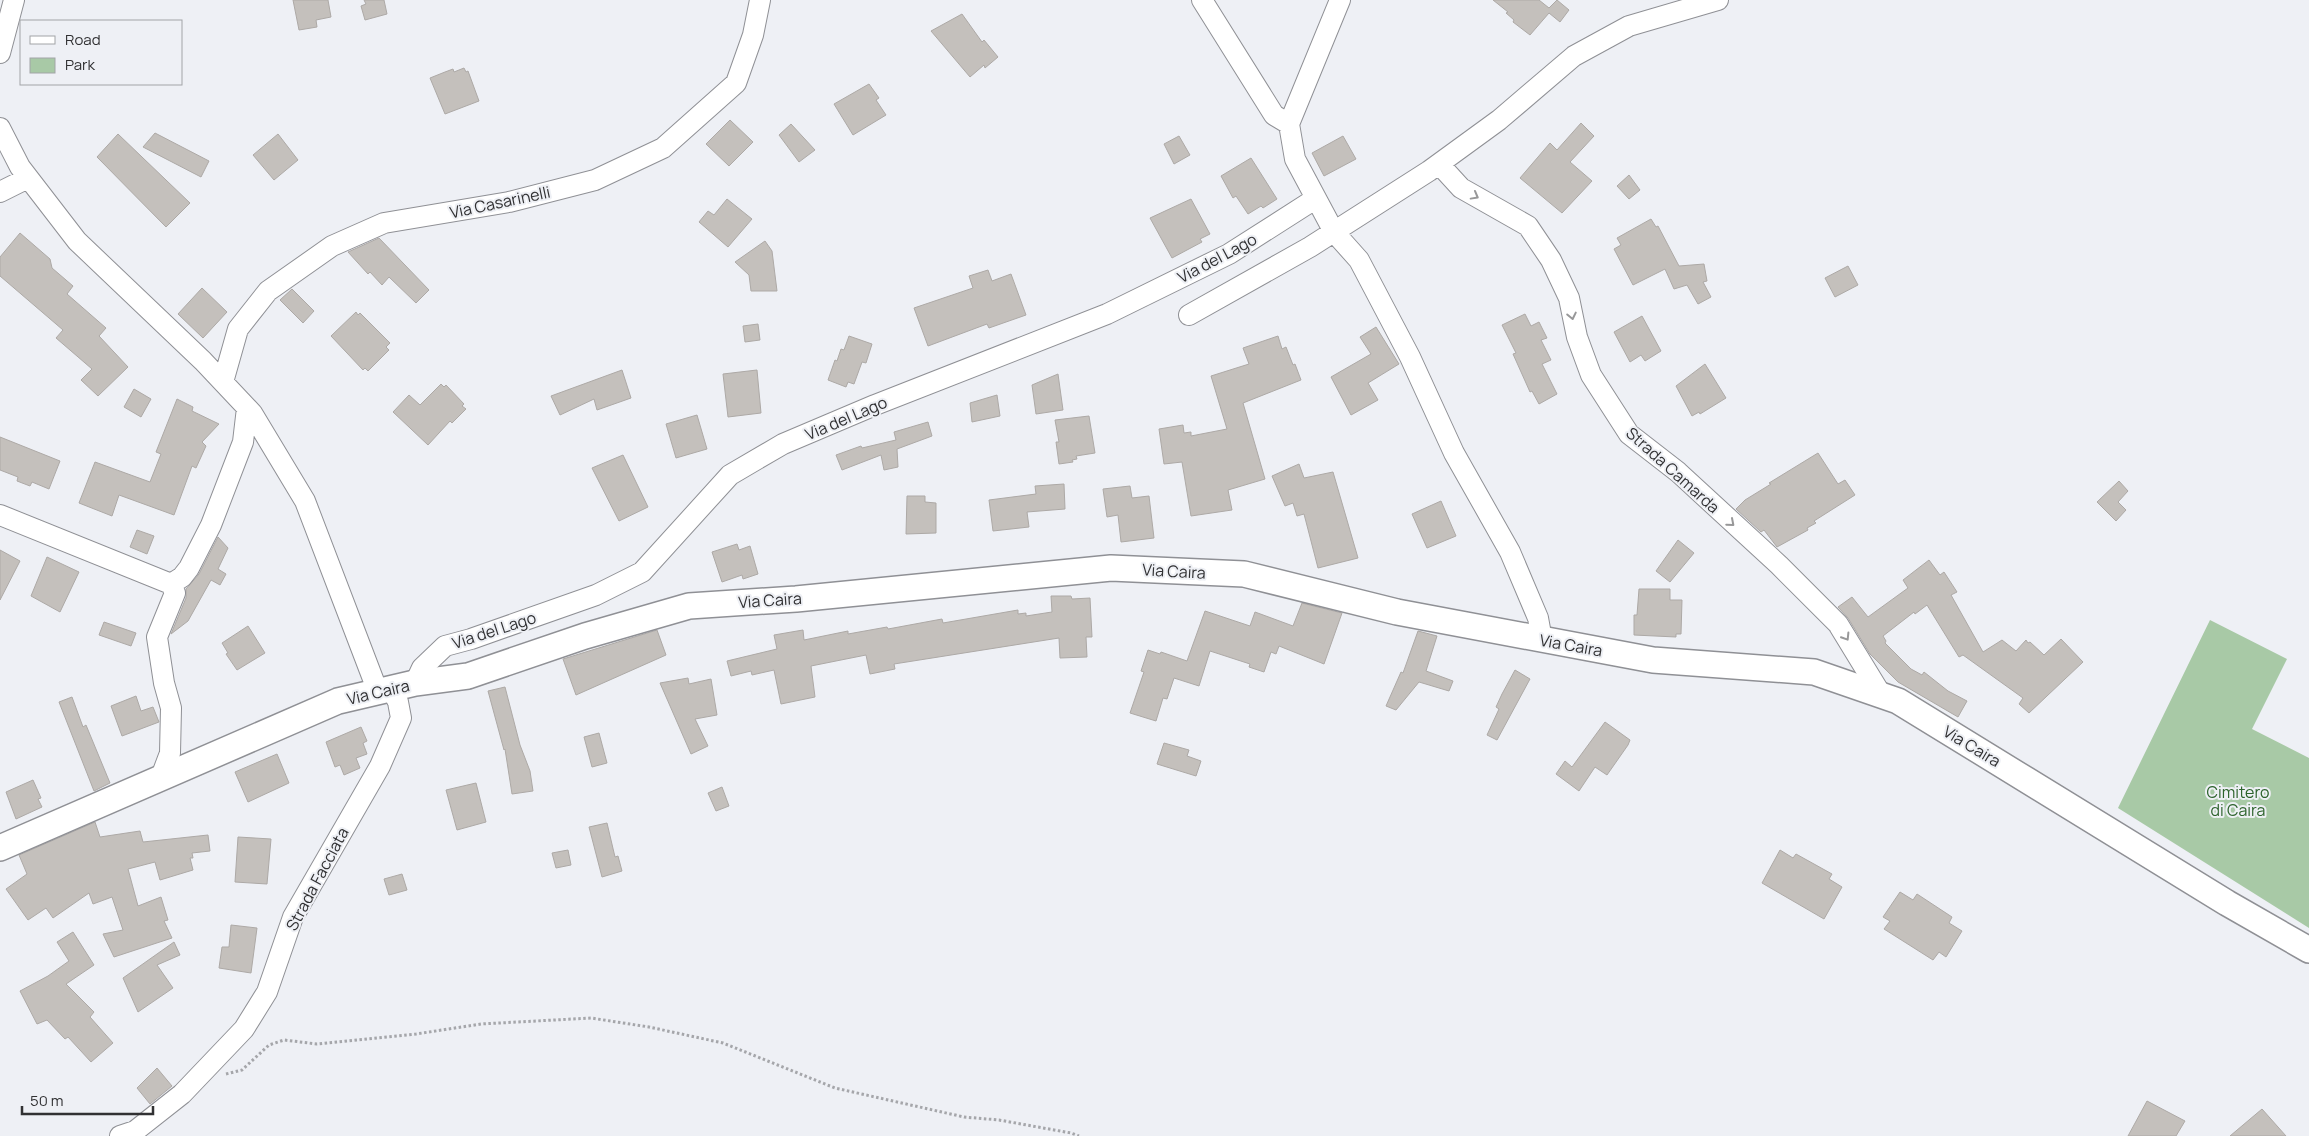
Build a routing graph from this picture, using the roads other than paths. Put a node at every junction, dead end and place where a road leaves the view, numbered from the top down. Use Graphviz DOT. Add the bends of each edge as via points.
graph roads {
  1 [pos="14,0"];
  2 [pos="760,0"];
  3 [pos="1202,0"];
  4 [pos="1340,0"];
  5 [pos="1718,0"];
  6 [pos="0,53"];
  7 [pos="1289,124"];
  8 [pos="0,128"];
  9 [pos="1439,164"];
  10 [pos="28,178"];
  11 [pos="0,192"];
  12 [pos="1315,199"];
  13 [pos="1334,232"];
  14 [pos="1189,315"];
  15 [pos="223,382"];
  16 [pos="247,408"];
  17 [pos="0,514"];
  18 [pos="171,584"];
  19 [pos="1542,640"];
  20 [pos="415,683"];
  21 [pos="384,690"];
  22 [pos="1882,696"];
  23 [pos="161,777"];
  24 [pos="0,848"];
  25 [pos="2309,950"];
  26 [pos="120,1136"];
  1 -- 6 [label="street"];
  2 -- 15 [label="street, Via Casarinelli" via="753,35 736,83 663,148 595,180 509,202 384,223 332,246 268,291 238,329"];
  3 -- 7 [label="street" via="1274,115"];
  4 -- 7 [label="street"];
  5 -- 9 [label="street" via="1629,26 1574,56 1499,120"];
  7 -- 12 [label="street" via="1296,159"];
  8 -- 10 [label="street, Strada Facciata"];
  9 -- 13 [label="street"];
  9 -- 22 [label="street, Strada Camarda, one-way" via="1461,188 1528,226 1551,260 1569,298 1577,337 1591,375 1629,434 1678,472 1838,624"];
  10 -- 11 [label="street"];
  10 -- 15 [label="street, Strada Facciata" via="77,241"];
  12 -- 13 [label="street"];
  12 -- 20 [label="street, Via del Lago" via="1229,254 1107,314 783,444 730,475 642,572 596,595 445,646 422,668"];
  13 -- 14 [label="street"];
  13 -- 19 [label="street" via="1359,260 1410,357 1454,453 1510,552 1538,618"];
  15 -- 16 [label="street, Strada Facciata"];
  16 -- 18 [label="street" via="243,442 211,525 189,568"];
  16 -- 21 [label="street, Strada Facciata" via="305,501"];
  17 -- 18 [label="street"];
  18 -- 23 [label="street" via="175,593 158,637 171,708 170,753"];
  19 -- 20 [label="street, Via Caira" via="1397,612 1244,574 1111,568 796,599 689,606 585,636 468,676"];
  19 -- 22 [label="street, Via Caira" via="1653,660 1814,672"];
  20 -- 21 [label="street, Via Caira"];
  21 -- 23 [label="street, Via Caira" via="338,701"];
  21 -- 26 [label="street, Strada Facciata" via="398,702 401,718 380,766 293,917 267,992 244,1029 182,1094 135,1131"];
  22 -- 25 [label="street, Via Caira" via="1898,701"];
  23 -- 24 [label="street, Via Caira"];
}
